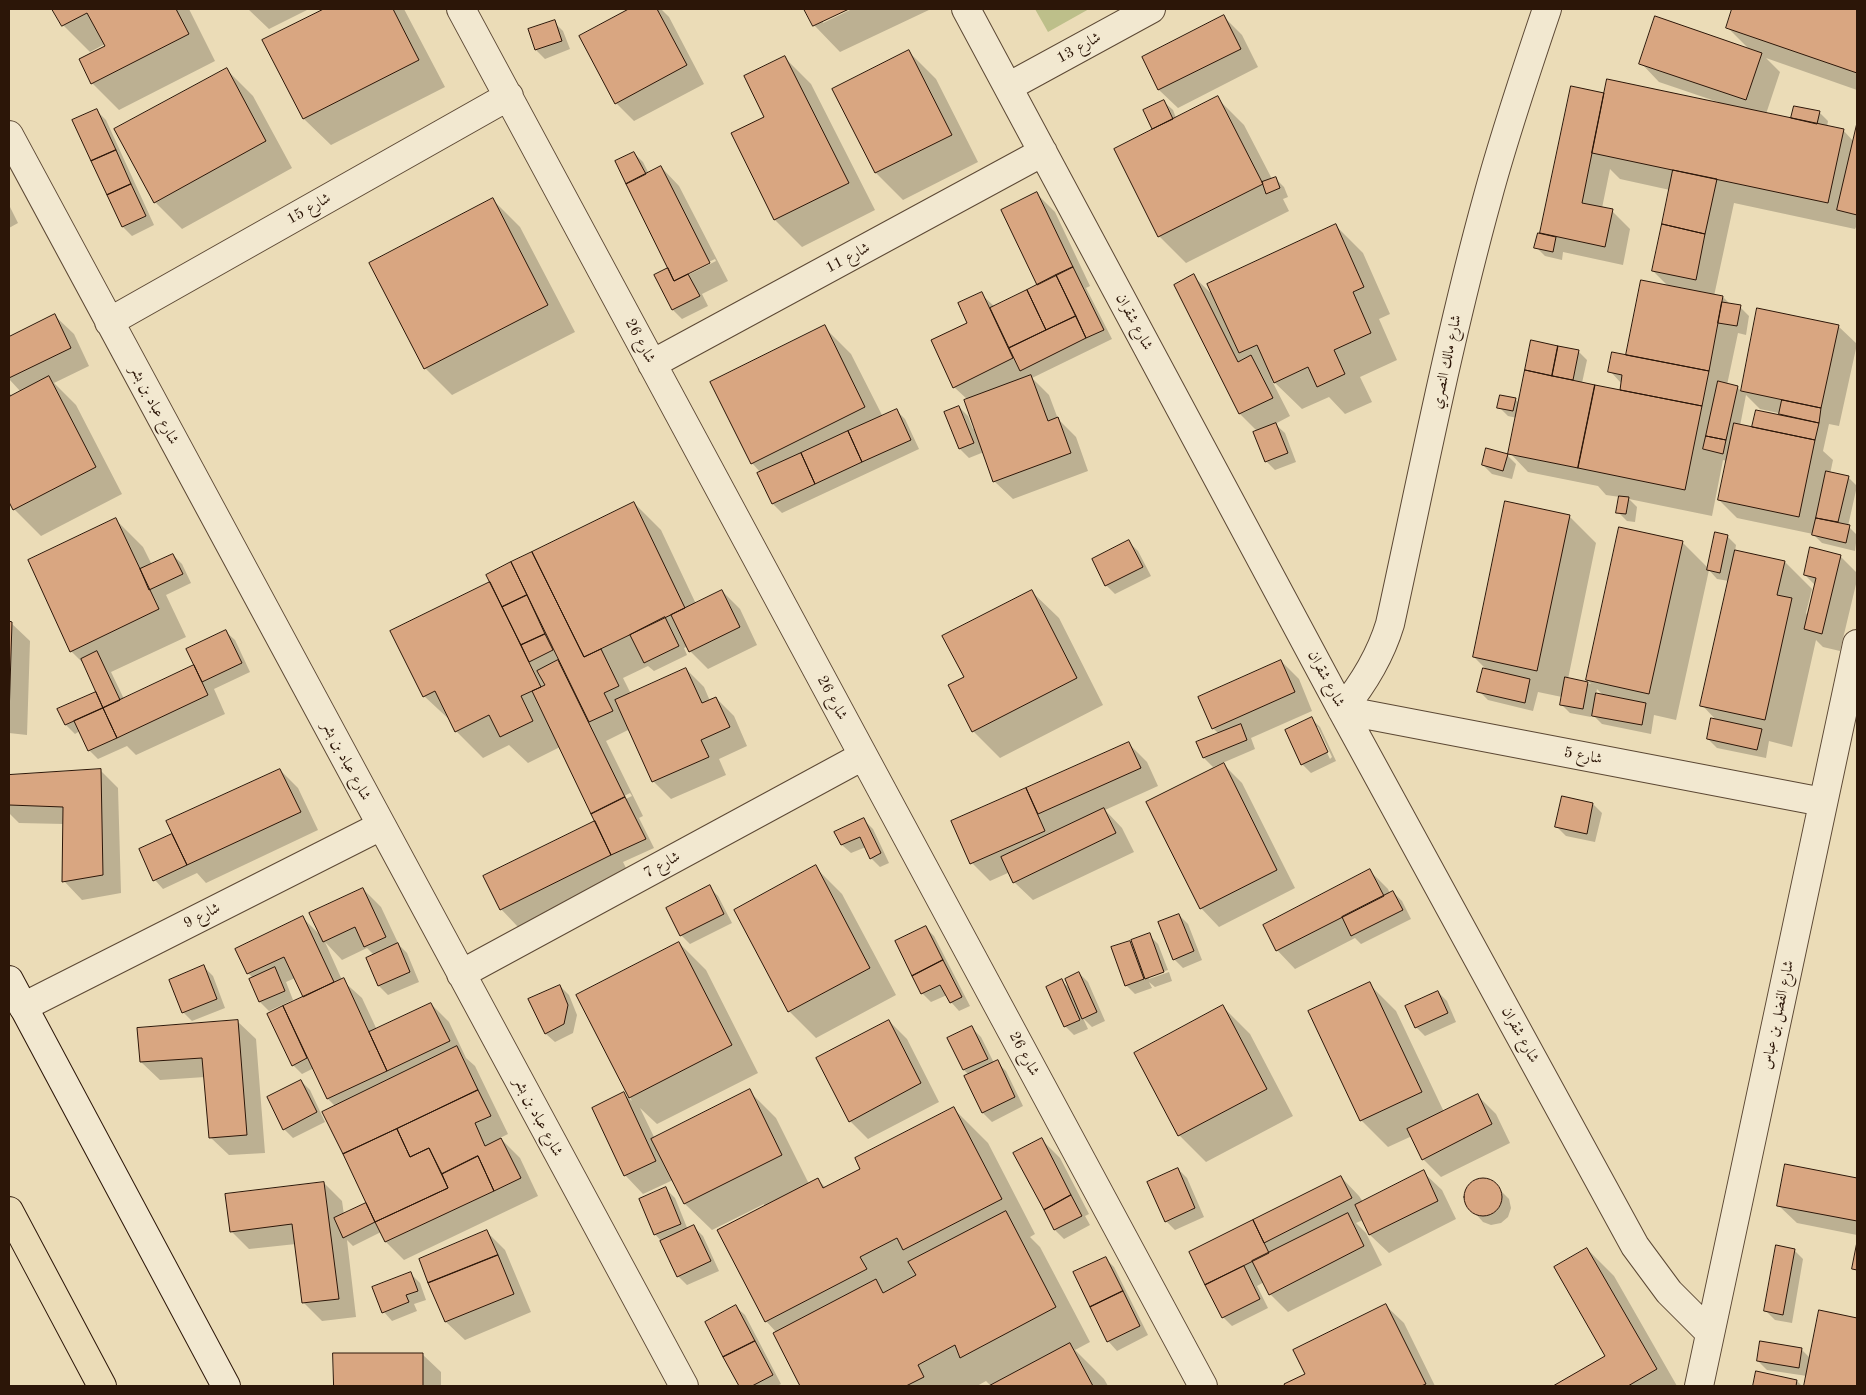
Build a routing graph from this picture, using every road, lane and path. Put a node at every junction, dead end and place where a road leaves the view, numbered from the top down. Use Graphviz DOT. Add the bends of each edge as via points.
graph roads {
  1 [pos="461,9"];
  2 [pos="966,9"];
  3 [pos="1151,9"];
  4 [pos="1547,9"];
  5 [pos="1008,86"];
  6 [pos="508,96"];
  7 [pos="9,135"];
  8 [pos="1043,152"];
  9 [pos="109,322"];
  10 [pos="652,364"];
  11 [pos="1857,644"];
  12 [pos="1342,710"];
  13 [pos="863,756"];
  14 [pos="1824,802"];
  15 [pos="381,826"];
  16 [pos="461,974"];
  17 [pos="9,980"];
  18 [pos="23,1007"];
  19 [pos="9,1211"];
  20 [pos="1710,1333"];
  21 [pos="102,1386"];
  22 [pos="226,1386"];
  23 [pos="684,1386"];
  24 [pos="1203,1386"];
  25 [pos="1699,1386"];
  1 -- 6 [label="street, شارع 26"];
  2 -- 5 [label="street, شارع شقران"];
  3 -- 5 [label="street, شارع 13"];
  4 -- 12 [label="street, شارع مالك النصري" via="1485,206 1458,311 1383,648 1372,670"];
  5 -- 8 [label="street, شارع شقران"];
  6 -- 9 [label="street, شارع 15"];
  6 -- 10 [label="street, شارع 26"];
  7 -- 9 [label="street, شارع عباد بن بشر"];
  8 -- 10 [label="street, شارع 11"];
  8 -- 12 [label="street, شارع شقران"];
  9 -- 15 [label="street, شارع عباد بن بشر"];
  10 -- 13 [label="street, شارع 26"];
  11 -- 14 [label="street, شارع الفضل بن عباس"];
  12 -- 14 [label="street, شارع 5"];
  12 -- 20 [label="street, شارع شقران" via="1635,1246 1670,1292"];
  13 -- 16 [label="street, شارع 7"];
  13 -- 24 [label="street, شارع 26"];
  14 -- 20 [label="street, شارع الفضل بن عباس"];
  15 -- 16 [label="street, شارع عباد بن بشر"];
  15 -- 18 [label="street, شارع 9"];
  16 -- 23 [label="street, شارع عباد بن بشر"];
  17 -- 18 [label="street"];
  18 -- 22 [label="street"];
  19 -- 21 [label="highway"];
  20 -- 25 [label="street, شارع الفضل بن عباس"];
}
